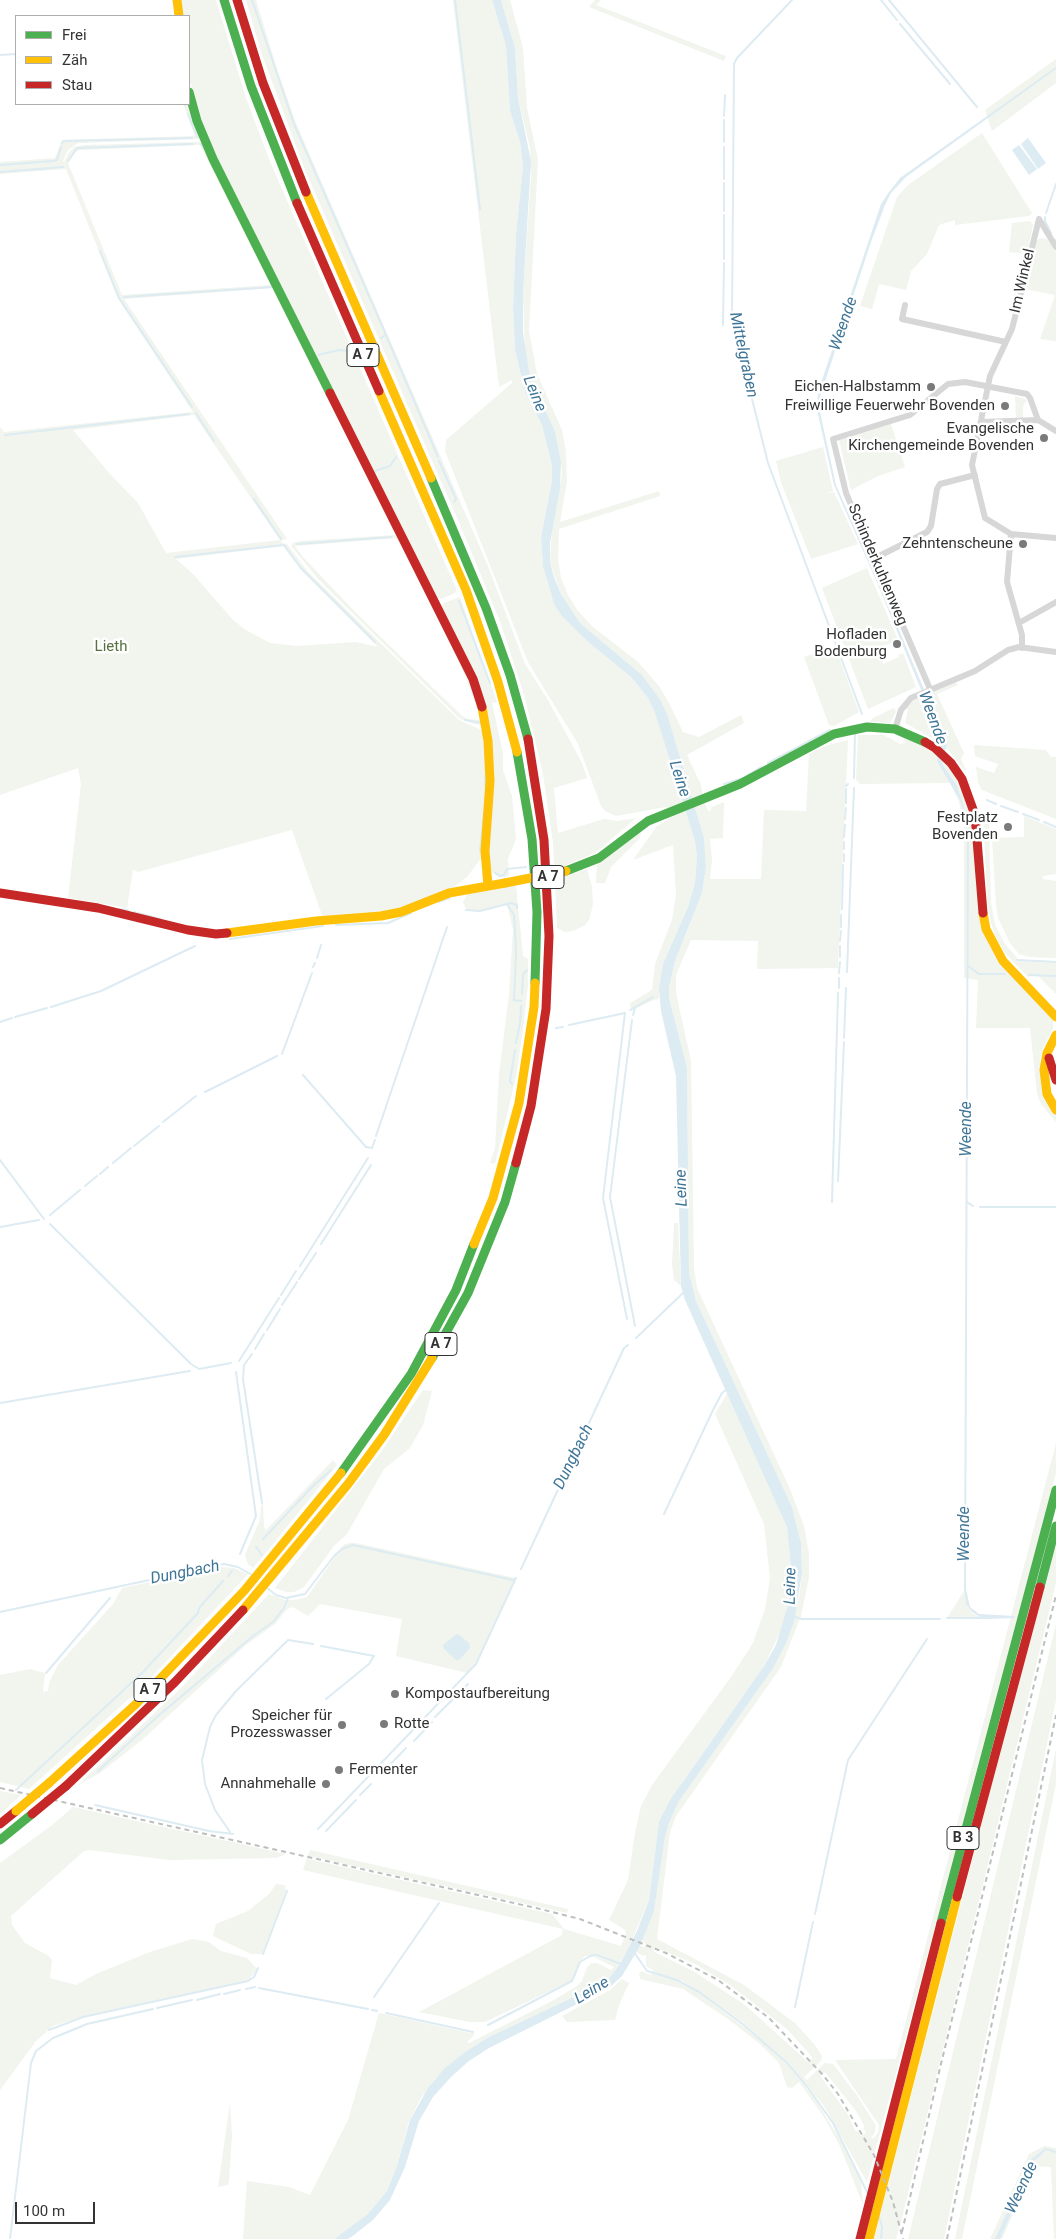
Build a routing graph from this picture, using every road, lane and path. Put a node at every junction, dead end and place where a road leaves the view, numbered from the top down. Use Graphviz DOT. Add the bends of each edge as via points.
graph roads {
  1 [pos="177,0"];
  2 [pos="224,0"];
  3 [pos="237,0"];
  4 [pos="179,15"];
  5 [pos="190,96"];
  6 [pos="1056,247"];
  7 [pos="905,305"];
  8 [pos="1006,342"];
  9 [pos="987,385"];
  10 [pos="1038,420"];
  11 [pos="981,422"];
  12 [pos="1056,431"];
  13 [pos="975,475"];
  14 [pos="1011,534"];
  15 [pos="1056,538"];
  16 [pos="875,558"];
  17 [pos="1056,602"];
  18 [pos="1019,623"];
  19 [pos="1022,648"];
  20 [pos="1056,652"];
  21 [pos="928,690"];
  22 [pos="895,729"];
  23 [pos="488,886"];
  24 [pos="0,893"];
  25 [pos="1055,1012"];
  26 [pos="1056,1035"];
  27 [pos="1048,1053"];
  28 [pos="1056,1080"];
  29 [pos="1056,1110"];
  30 [pos="1056,1490"];
  31 [pos="1056,1526"];
  32 [pos="0,1824"];
  33 [pos="0,1840"];
  34 [pos="860,2239"];
  35 [pos="869,2239"];
  1 -- 4 [label="main road"];
  2 -- 32 [label="main road, A 7, bridge" via="250,86 282,169 462,581 490,654 513,735 532,839 537,912 534,1007 524,1080 503,1167 476,1244 441,1320 399,1392 345,1468 244,1591 164,1676"];
  3 -- 33 [label="main road, A 7, bridge" via="263,83 294,164 453,530 510,675 538,792 547,864 546,1009 536,1082 512,1178 488,1248 458,1314 410,1396 366,1460 254,1600 155,1702 66,1786"];
  5 -- 23 [label="main road" via="213,159 477,688 487,728 489,756 484,851"];
  6 -- 8 [label="street, Im Winkel" via="1039,219"];
  7 -- 8 [label="street" via="902,319"];
  8 -- 9 [label="street, Im Winkel"];
  9 -- 10 [label="street" via="1025,393"];
  9 -- 11 [label="street, Im Winkel"];
  9 -- 16 [label="street, Schinderkuhlenweg" via="951,383 910,415 833,439 846,493"];
  10 -- 11 [label="street"];
  10 -- 12 [label="street"];
  11 -- 13 [label="street, Im Winkel" via="972,461"];
  13 -- 14 [label="street, Im Winkel" via="985,518"];
  13 -- 16 [label="street" via="940,484 929,530"];
  14 -- 15 [label="street"];
  14 -- 18 [label="street" via="1007,582"];
  16 -- 21 [label="street, Schinderkuhlenweg"];
  17 -- 18 [label="street"];
  18 -- 19 [label="street"];
  19 -- 20 [label="street"];
  19 -- 21 [label="street" via="1008,650 972,672"];
  21 -- 22 [label="street" via="908,700"];
  22 -- 23 [label="main road, bridge" via="868,727 834,734 751,779 648,821 599,858 566,871"];
  22 -- 25 [label="main road" via="935,748 962,780 975,815 981,906 989,935 1003,961"];
  23 -- 24 [label="main road" via="443,895 401,912 381,916 216,934 98,908"];
  26 -- 27 [label="main road"];
  27 -- 28 [label="main road"];
  27 -- 29 [label="main road" via="1045,1087"];
  30 -- 34 [label="main road, B 3"];
  31 -- 35 [label="main road, B 3"];
}
